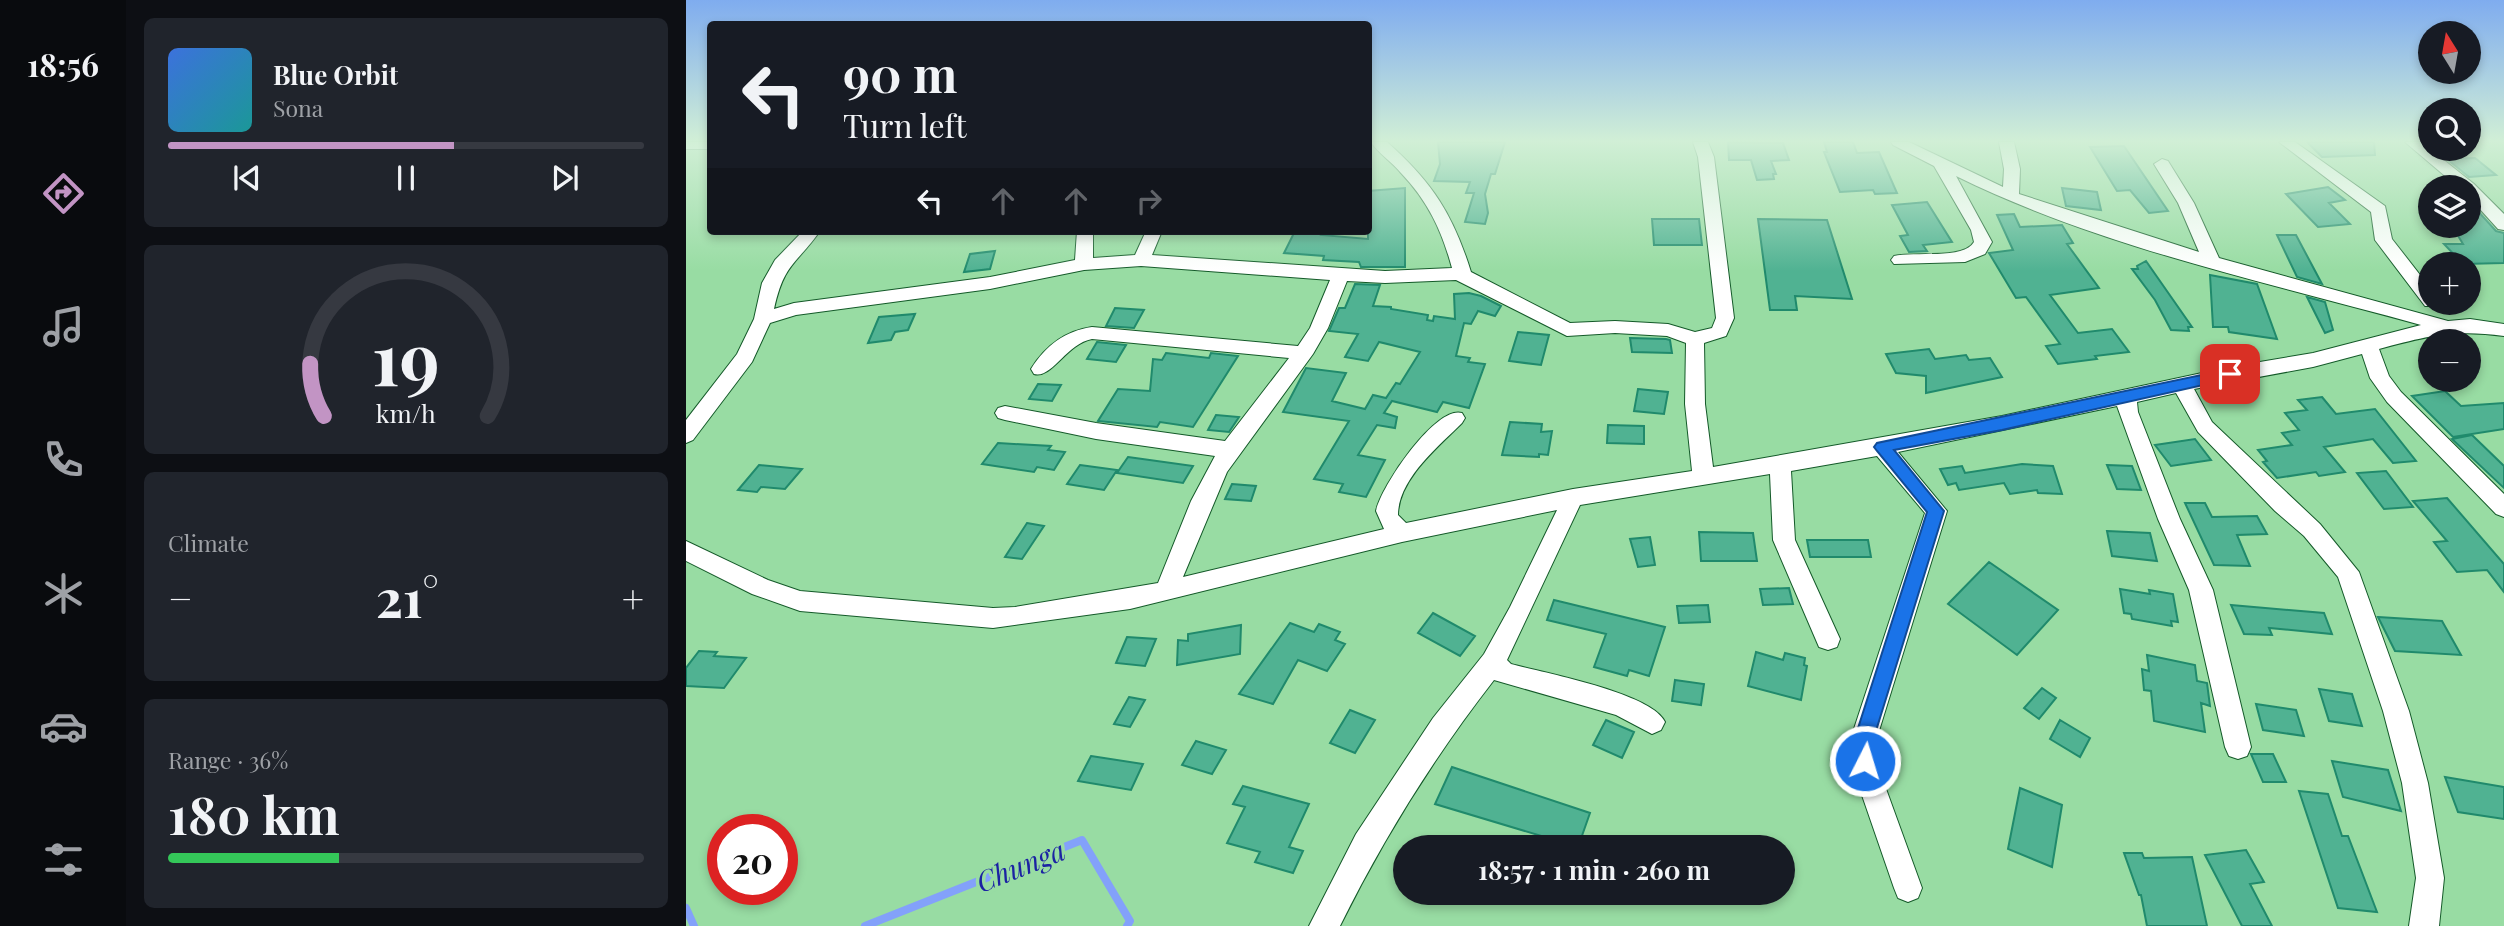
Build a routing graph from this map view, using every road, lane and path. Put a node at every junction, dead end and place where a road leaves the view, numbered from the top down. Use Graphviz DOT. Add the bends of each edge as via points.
graph roads {
  1 [pos="1420,185"];
  2 [pos="1710,185"];
  3 [pos="1953,185"];
  4 [pos="1987,185"];
  5 [pos="2011,185"];
  6 [pos="2175,185"];
  7 [pos="2344,185"];
  8 [pos="2011,197"];
  9 [pos="2481,199"];
  10 [pos="2504,225"];
  11 [pos="808,235"];
  12 [pos="1085,235"];
  13 [pos="1152,235"];
  14 [pos="1141,260"];
  15 [pos="1900,260"];
  16 [pos="2212,261"];
  17 [pos="1084,264"];
  18 [pos="1341,275"];
  19 [pos="1463,276"];
  20 [pos="2418,285"];
  21 [pos="2440,315"];
  22 [pos="763,319"];
  23 [pos="2449,328"];
  24 [pos="2504,330"];
  25 [pos="1695,338"];
  26 [pos="2369,347"];
  27 [pos="1303,353"];
  28 [pos="1041,369"];
  29 [pos="2182,385"];
  30 [pos="2126,397"];
  31 [pos="1006,413"];
  32 [pos="1455,418"];
  33 [pos="686,435"];
  34 [pos="1882,447"];
  35 [pos="1230,450"];
  36 [pos="1780,464"];
  37 [pos="1703,476"];
  38 [pos="1573,499"];
  39 [pos="2504,508"];
  40 [pos="1402,533"];
  41 [pos="686,550"];
  42 [pos="1166,591"];
  43 [pos="1828,639"];
  44 [pos="1493,663"];
  45 [pos="1653,722"];
  46 [pos="2238,747"];
  47 [pos="1908,888"];
  48 [pos="1324,926"];
  49 [pos="2424,926"];
  1 -- 19 [label="street" via="1449,229"];
  2 -- 25 [label="street" via="1725,318 1718,332"];
  3 -- 15 [label="street" via="1979,230 1983,242 1979,250 1965,257"];
  4 -- 8 [label="street"];
  5 -- 8 [label="street"];
  6 -- 16 [label="street"];
  7 -- 20 [label="street" via="2379,211 2384,240"];
  8 -- 16 [label="street"];
  9 -- 10 [label="street"];
  11 -- 22 [label="street" via="781,264 771,283"];
  12 -- 17 [label="street"];
  13 -- 14 [label="street"];
  14 -- 17 [label="street"];
  14 -- 18 [label="street"];
  16 -- 23 [label="street"];
  17 -- 22 [label="street" via="990,283 794,309"];
  18 -- 19 [label="street"];
  18 -- 27 [label="street"];
  19 -- 25 [label="street" via="1567,330 1668,330"];
  21 -- 23 [label="street"];
  22 -- 33 [label="street" via="745,357"];
  23 -- 24 [label="street" via="2470,325"];
  23 -- 26 [label="street"];
  25 -- 37 [label="street" via="1695,404"];
  26 -- 29 [label="street"];
  26 -- 39 [label="street" via="2380,379 2394,397"];
  27 -- 28 [label="street" via="1092,333 1062,342"];
  27 -- 35 [label="street"];
  29 -- 30 [label="street"];
  29 -- 49 [label="street" via="2205,427 2312,530 2348,572 2416,783 2430,878"];
  30 -- 34 [label="street"];
  30 -- 46 [label="street" via="2169,519 2201,590"];
  31 -- 35 [label="street"];
  32 -- 40 [label="street" via="1423,449 1391,495 1386,509 1389,520"];
  34 -- 36 [label="street"];
  34 -- 47 [label="street" via="1936,511 1861,747"];
  35 -- 42 [label="street" via="1195,515"];
  36 -- 37 [label="street"];
  36 -- 43 [label="street" via="1784,540"];
  37 -- 38 [label="street"];
  38 -- 40 [label="street"];
  38 -- 44 [label="street"];
  40 -- 42 [label="street"];
  41 -- 42 [label="street" via="777,594 835,606 895,607 993,618"];
  44 -- 45 [label="street" via="1504,673 1622,705"];
  44 -- 48 [label="street" via="1442,727 1366,844"];
}
